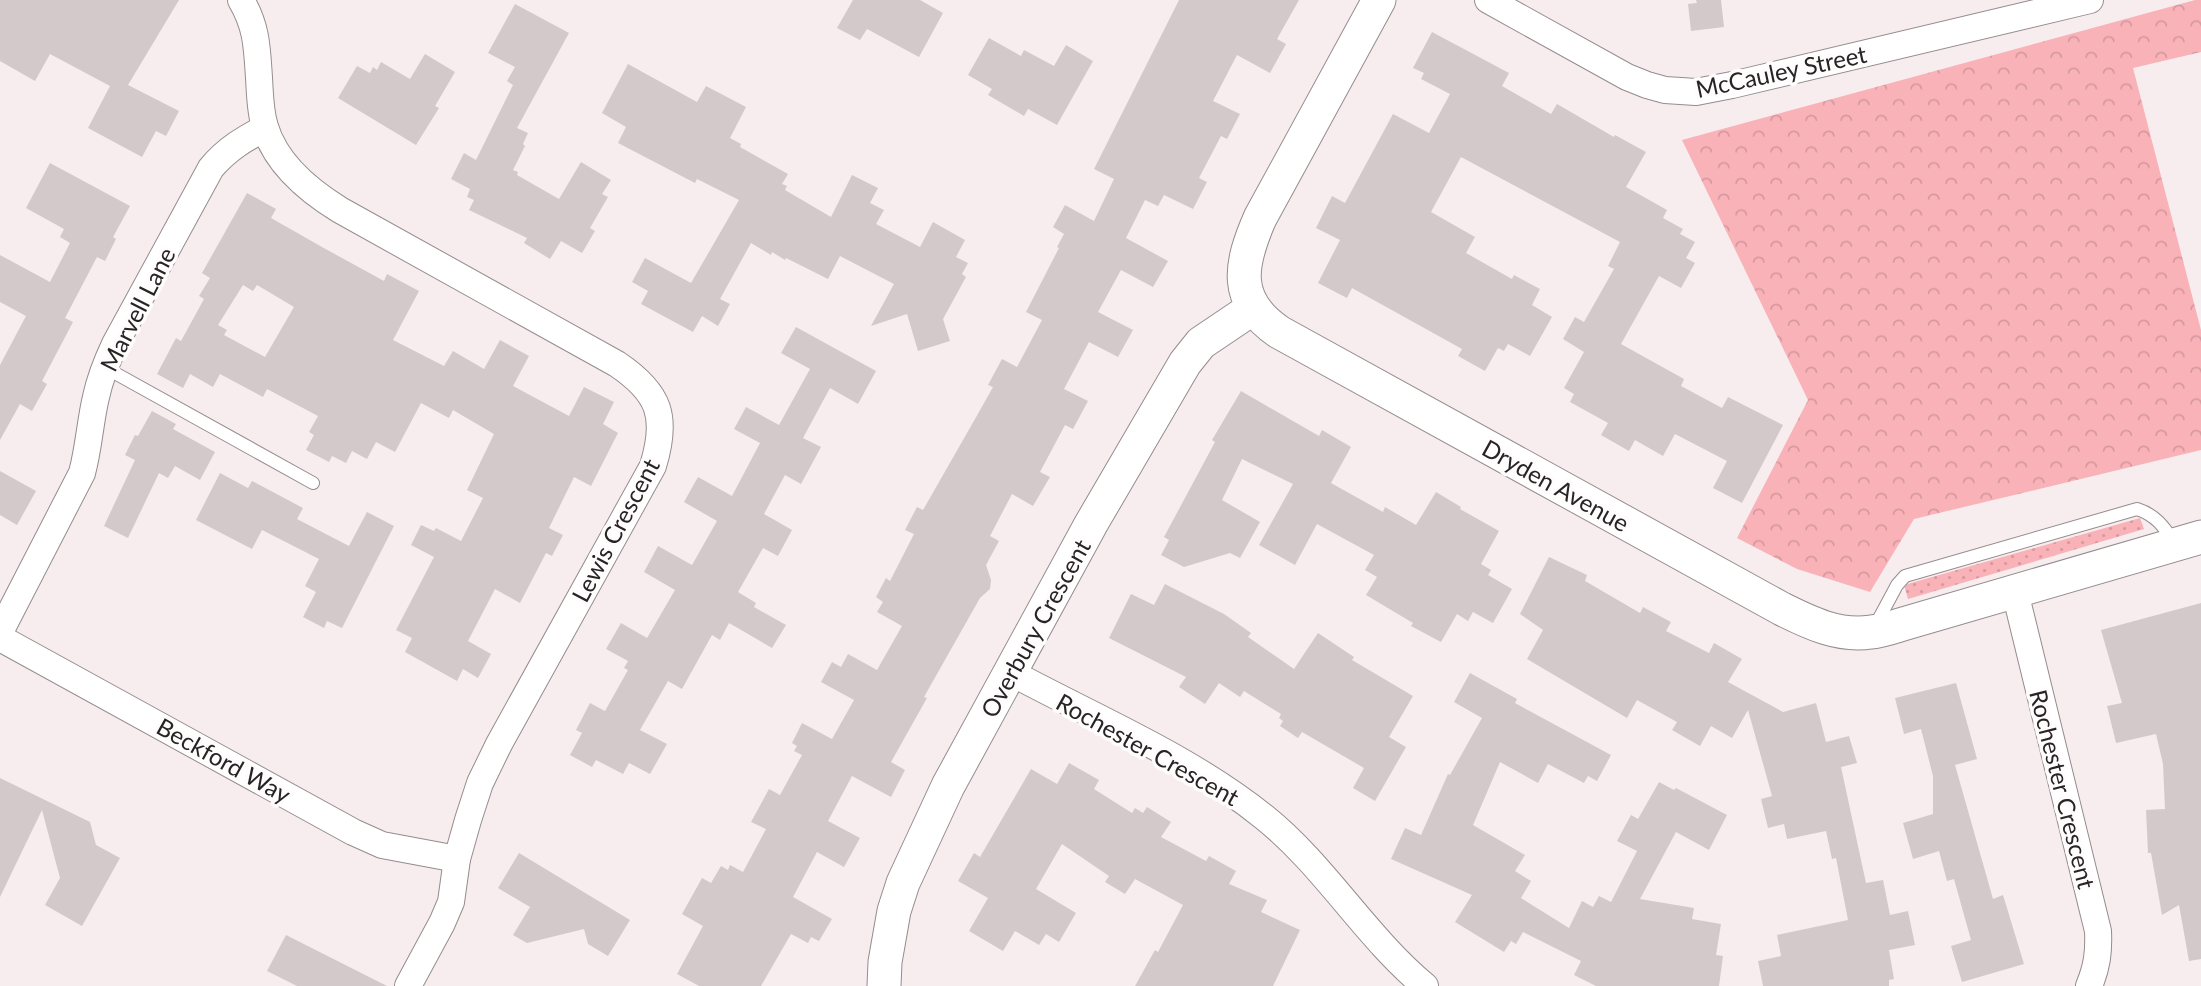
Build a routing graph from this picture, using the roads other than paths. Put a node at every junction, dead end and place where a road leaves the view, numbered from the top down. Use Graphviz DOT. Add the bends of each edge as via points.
graph roads {
  1 [pos="241,0"];
  2 [pos="1379,0"];
  3 [pos="1488,0"];
  4 [pos="2090,0"];
  5 [pos="265,128"];
  6 [pos="1253,309"];
  7 [pos="104,368"];
  8 [pos="313,483"];
  9 [pos="2188,540"];
  10 [pos="2015,592"];
  11 [pos="0,632"];
  12 [pos="1871,632"];
  13 [pos="0,638"];
  14 [pos="1010,672"];
  15 [pos="457,859"];
  16 [pos="408,986"];
  17 [pos="884,986"];
  18 [pos="1425,986"];
  19 [pos="2089,986"];
  1 -- 5 [label="street, Lewis Crescent" via="253,24"];
  2 -- 6 [label="street" via="1259,218 1244,269 1244,287"];
  3 -- 4 [label="street, McCauley Street" via="1628,77 1665,90 1696,92"];
  5 -- 7 [label="street, Marvell Lane" via="230,147 211,168"];
  5 -- 15 [label="street, Lewis Crescent" via="284,160 319,197 617,364 650,391 658,411 661,431 653,466 499,744 480,783"];
  6 -- 12 [label="street, Dryden Avenue" via="1279,332 1782,609 1836,631"];
  6 -- 14 [label="street, Overbury Crescent" via="1191,353"];
  7 -- 8 [label="lane"];
  7 -- 11 [label="street, Marvell Lane" via="82,473"];
  9 -- 10 [label="street, Dryden Avenue"];
  9 -- 12 [label="lane" via="2137,509 1918,571 1897,585"];
  10 -- 12 [label="street, Dryden Avenue"];
  10 -- 19 [label="street, Rochester Crescent" via="2098,931 2099,949"];
  13 -- 15 [label="street, Beckford Way" via="353,832 382,845"];
  14 -- 17 [label="street, Overbury Crescent" via="948,786 903,883 889,935"];
  14 -- 18 [label="street, Rochester Crescent" via="1223,786 1306,856 1379,943"];
  15 -- 16 [label="street, Lewis Crescent" via="451,902"];
}
